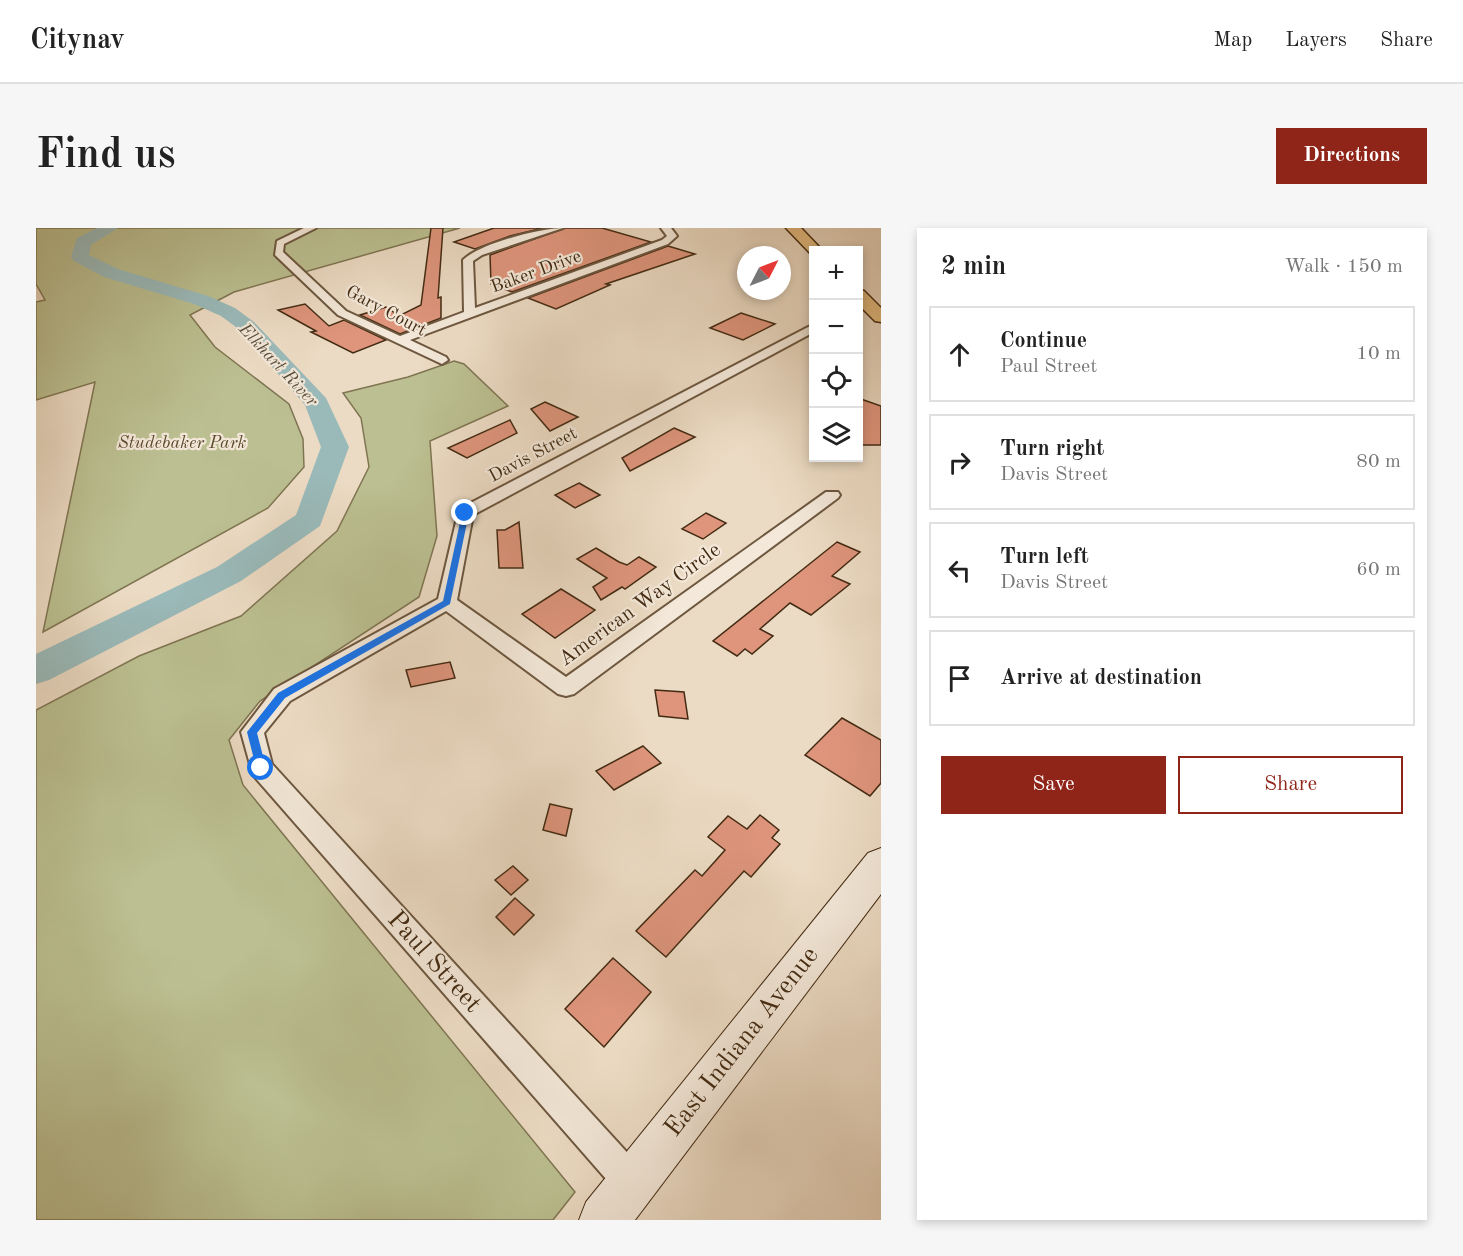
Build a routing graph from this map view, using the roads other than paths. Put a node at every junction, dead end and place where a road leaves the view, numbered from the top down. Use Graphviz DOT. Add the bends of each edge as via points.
graph roads {
  1 [pos="311,228"];
  2 [pos="558,228"];
  3 [pos="666,228"];
  4 [pos="793,228"];
  5 [pos="812,246"];
  6 [pos="863,303"];
  7 [pos="470,314"];
  8 [pos="881,317"];
  9 [pos="809,329"];
  10 [pos="400,340"];
  11 [pos="442,360"];
  12 [pos="832,495"];
  13 [pos="447,602"];
  14 [pos="881,865"];
  15 [pos="632,1183"];
  16 [pos="604,1220"];
  1 -- 10 [label="street, Gary Court" via="280,243 278,253 342,313"];
  2 -- 7 [label="street" via="468,260"];
  3 -- 7 [label="street, Baker Drive" via="672,236 665,242"];
  4 -- 5 [label="main road"];
  6 -- 8 [label="main road"];
  7 -- 10 [label="street, Baker Drive"];
  9 -- 13 [label="street, Davis Street" via="465,513"];
  10 -- 11 [label="street, Gary Court"];
  12 -- 13 [label="street, American Way Circle" via="566,688"];
  13 -- 15 [label="street, Paul Street" via="282,695 252,732 261,768"];
  14 -- 15 [label="street, East Indiana Avenue"];
  15 -- 16 [label="street, East Indiana Avenue"];
}
